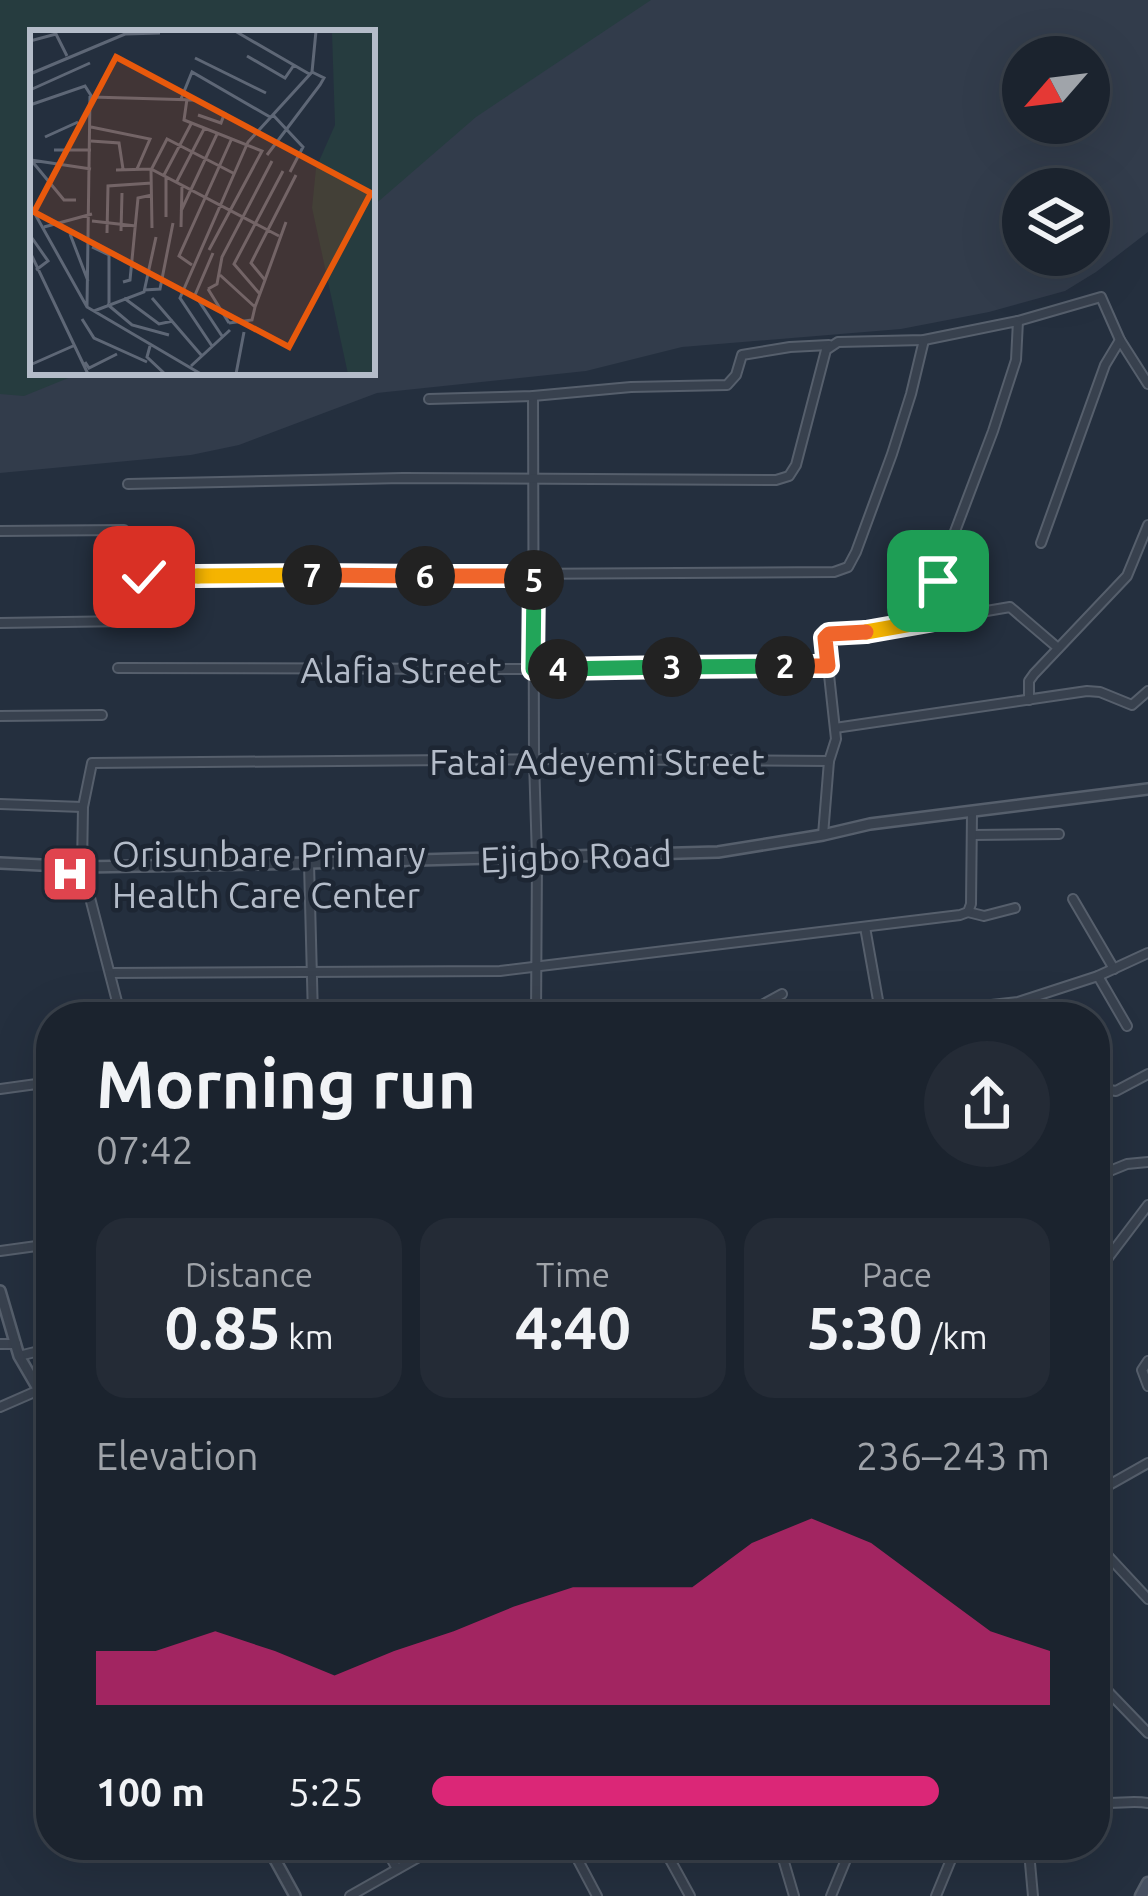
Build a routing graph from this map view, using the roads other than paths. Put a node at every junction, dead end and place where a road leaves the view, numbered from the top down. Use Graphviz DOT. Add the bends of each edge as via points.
graph roads {
  1 [pos="1018,321"];
  2 [pos="924,340"];
  3 [pos="1120,340"];
  4 [pos="830,345"];
  5 [pos="1148,384"];
  6 [pos="532,395"];
  7 [pos="429,399"];
  8 [pos="532,481"];
  9 [pos="128,484"];
  10 [pos="1148,525"];
  11 [pos="124,530"];
  12 [pos="0,531"];
  13 [pos="1041,543"];
  14 [pos="534,576"];
  15 [pos="144,577"];
  16 [pos="940,619"];
  17 [pos="128,621"];
  18 [pos="0,623"];
  19 [pos="1058,648"];
  20 [pos="828,666"];
  21 [pos="118,668"];
  22 [pos="533,669"];
  23 [pos="1148,691"];
  24 [pos="1029,700"];
  25 [pos="102,715"];
  26 [pos="0,716"];
  27 [pos="835,728"];
  28 [pos="534,760"];
  29 [pos="829,761"];
  30 [pos="1148,790"];
  31 [pos="0,804"];
  32 [pos="83,807"];
  33 [pos="972,813"];
  34 [pos="1059,834"];
  35 [pos="823,835"];
  36 [pos="973,835"];
  37 [pos="537,858"];
  38 [pos="0,862"];
  39 [pos="309,863"];
  40 [pos="82,867"];
  41 [pos="1073,899"];
  42 [pos="1015,908"];
  43 [pos="968,912"];
  44 [pos="865,927"];
  45 [pos="1148,953"];
  46 [pos="536,968"];
  47 [pos="1114,969"];
  48 [pos="110,973"];
  49 [pos="312,974"];
  50 [pos="1098,976"];
  51 [pos="782,994"];
  52 [pos="117,1002"];
  53 [pos="313,1002"];
  54 [pos="536,1002"];
  55 [pos="767,1002"];
  56 [pos="880,1002"];
  57 [pos="1018,1002"];
  58 [pos="1127,1026"];
  59 [pos="1148,1075"];
  60 [pos="36,1084"];
  61 [pos="0,1089"];
  62 [pos="1110,1089"];
  63 [pos="1148,1162"];
  64 [pos="1110,1171"];
  65 [pos="1148,1205"];
  66 [pos="36,1246"];
  67 [pos="0,1251"];
  68 [pos="1110,1255"];
  69 [pos="0,1292"];
  70 [pos="0,1345"];
  71 [pos="36,1349"];
  72 [pos="18,1350"];
  73 [pos="1148,1361"];
  74 [pos="36,1384"];
  75 [pos="1148,1386"];
  76 [pos="36,1391"];
  77 [pos="0,1407"];
  78 [pos="1148,1463"];
  79 [pos="1110,1485"];
  80 [pos="1110,1558"];
  81 [pos="1148,1599"];
  82 [pos="1110,1694"];
  83 [pos="1148,1733"];
  84 [pos="1148,1803"];
  85 [pos="1110,1804"];
  86 [pos="275,1860"];
  87 [pos="392,1860"];
  88 [pos="413,1860"];
  89 [pos="578,1860"];
  90 [pos="670,1860"];
  91 [pos="783,1860"];
  92 [pos="846,1860"];
  93 [pos="951,1860"];
  94 [pos="1030,1863"];
  95 [pos="397,1869"];
  96 [pos="1148,1883"];
  97 [pos="295,1896"];
  98 [pos="350,1896"];
  99 [pos="597,1896"];
  100 [pos="690,1896"];
  101 [pos="794,1896"];
  102 [pos="831,1896"];
  103 [pos="935,1896"];
  104 [pos="1033,1896"];
  105 [pos="1141,1896"];
  1 -- 2 [label="street"];
  1 -- 3 [label="street" via="1101,297"];
  1 -- 16 [label="street" via="1010,377 940,571"];
  2 -- 4 [label="street"];
  2 -- 14 [label="street" via="848,567"];
  3 -- 5 [label="street"];
  3 -- 13 [label="street"];
  4 -- 6 [label="street" via="748,352 727,385"];
  4 -- 8 [label="street" via="789,476"];
  6 -- 7 [label="street"];
  6 -- 8 [label="street"];
  8 -- 9 [label="street"];
  8 -- 14 [label="street"];
  10 -- 19 [label="street" via="1127,576"];
  11 -- 12 [label="street"];
  14 -- 15 [label="street"];
  14 -- 22 [label="street"];
  16 -- 19 [label="street" via="1010,607"];
  16 -- 20 [label="street" via="829,634"];
  17 -- 18 [label="street"];
  19 -- 24 [label="street" via="1029,681"];
  20 -- 22 [label="street, Alafia Street"];
  20 -- 27 [label="street"];
  21 -- 22 [label="street, Alafia Street"];
  22 -- 28 [label="street"];
  23 -- 24 [label="street" via="1132,705 1088,691"];
  24 -- 27 [label="street"];
  25 -- 26 [label="street"];
  27 -- 29 [label="street"];
  28 -- 29 [label="street, Fatai Adeyemi Street"];
  28 -- 32 [label="street, Fatai Adeyemi Street" via="92,763"];
  28 -- 37 [label="street"];
  29 -- 35 [label="street"];
  30 -- 33 [label="street, Ejigbo Road"];
  31 -- 32 [label="street"];
  32 -- 40 [label="street, Fatai Adeyemi Street"];
  33 -- 35 [label="street, Ejigbo Road"];
  33 -- 36 [label="street"];
  34 -- 36 [label="street"];
  35 -- 37 [label="street, Ejigbo Road" via="718,852"];
  36 -- 43 [label="street"];
  37 -- 39 [label="street, Ejigbo Road"];
  37 -- 46 [label="street"];
  38 -- 40 [label="street, Ejigbo Road"];
  39 -- 40 [label="street, Ejigbo Road"];
  39 -- 49 [label="street"];
  40 -- 48 [label="street, Fatai Adeyemi Street"];
  41 -- 47 [label="street"];
  42 -- 43 [label="street"];
  43 -- 44 [label="street"];
  44 -- 46 [label="street"];
  44 -- 56 [label="street"];
  45 -- 47 [label="street"];
  46 -- 49 [label="street"];
  46 -- 54 [label="street"];
  47 -- 50 [label="street"];
  48 -- 49 [label="street"];
  48 -- 52 [label="street, Fatai Adeyemi Street"];
  49 -- 53 [label="street"];
  50 -- 57 [label="street"];
  50 -- 58 [label="street"];
  51 -- 55 [label="street"];
  59 -- 62 [label="street"];
  60 -- 61 [label="street"];
  63 -- 64 [label="street"];
  65 -- 68 [label="street"];
  66 -- 67 [label="street"];
  69 -- 72 [label="street"];
  70 -- 72 [label="street"];
  71 -- 72 [label="street"];
  72 -- 74 [label="street"];
  73 -- 75 [label="street"];
  76 -- 77 [label="street"];
  78 -- 79 [label="street"];
  80 -- 81 [label="street"];
  82 -- 83 [label="street"];
  84 -- 85 [label="street"];
  86 -- 97 [label="street"];
  87 -- 95 [label="street"];
  88 -- 95 [label="street"];
  89 -- 99 [label="street"];
  90 -- 100 [label="street"];
  91 -- 101 [label="street"];
  92 -- 102 [label="street"];
  93 -- 103 [label="street"];
  94 -- 104 [label="street"];
  95 -- 98 [label="street"];
  96 -- 105 [label="main road"];
}
